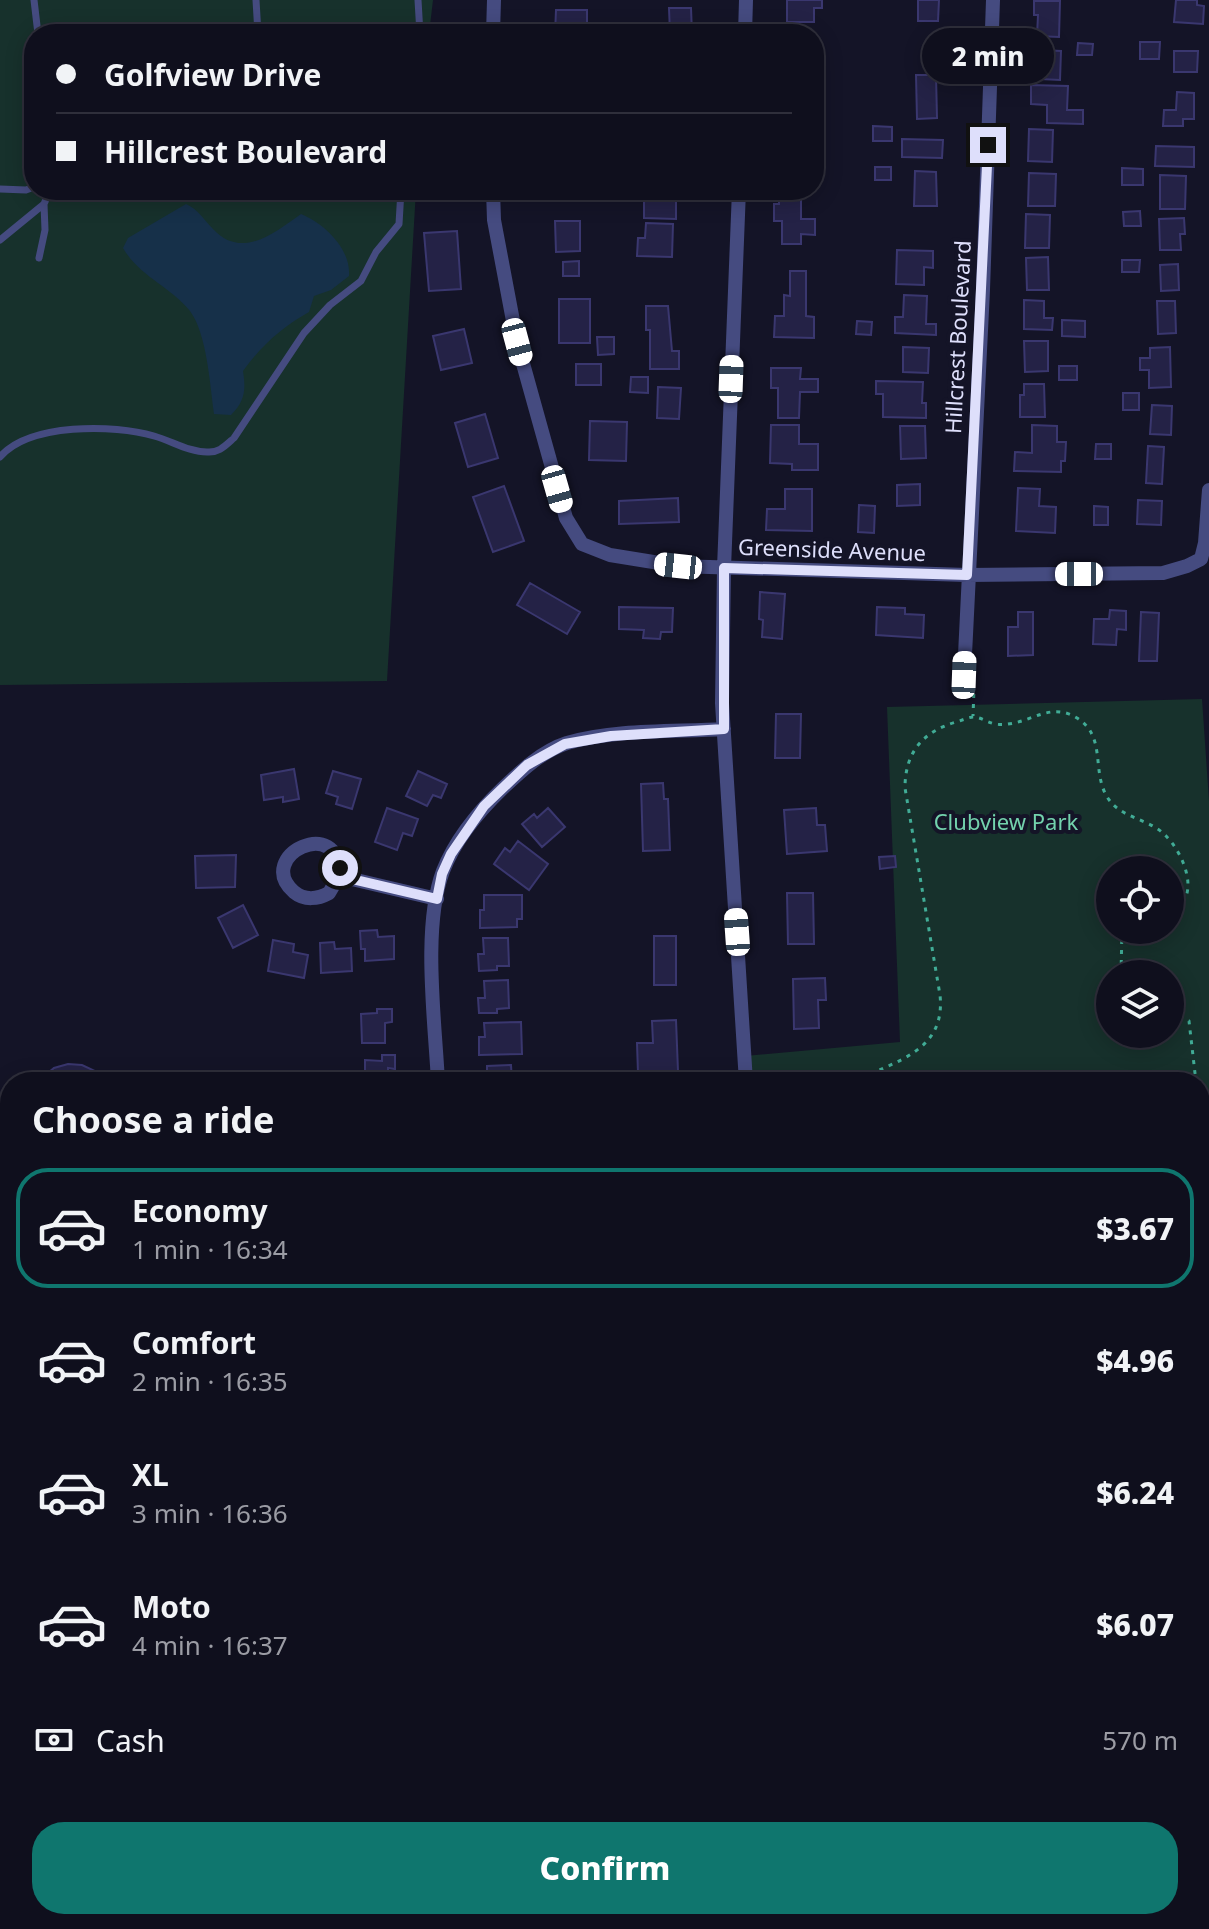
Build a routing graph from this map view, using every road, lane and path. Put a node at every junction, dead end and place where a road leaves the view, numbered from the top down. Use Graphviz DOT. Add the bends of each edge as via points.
graph roads {
  1 [pos="34,0"];
  2 [pos="256,0"];
  3 [pos="418,0"];
  4 [pos="494,0"];
  5 [pos="746,0"];
  6 [pos="993,0"];
  7 [pos="37,24"];
  8 [pos="257,24"];
  9 [pos="419,24"];
  10 [pos="493,24"];
  11 [pos="745,24"];
  12 [pos="0,189"];
  13 [pos="24,190"];
  14 [pos="46,200"];
  15 [pos="401,200"];
  16 [pos="493,200"];
  17 [pos="739,200"];
  18 [pos="44,204"];
  19 [pos="0,240"];
  20 [pos="39,258"];
  21 [pos="0,457"];
  22 [pos="1209,490"];
  23 [pos="724,568"];
  24 [pos="967,575"];
  25 [pos="964,675"];
  26 [pos="973,717"];
  27 [pos="724,729"];
  28 [pos="1179,856"];
  29 [pos="1184,868"];
  30 [pos="339,876"];
  31 [pos="437,899"];
  32 [pos="1184,902"];
  33 [pos="1184,1019"];
  34 [pos="437,1072"];
  35 [pos="745,1072"];
  36 [pos="874,1072"];
  37 [pos="1195,1072"];
  1 -- 7 [label="lane"];
  2 -- 8 [label="lane"];
  3 -- 9 [label="lane"];
  4 -- 10 [label="street"];
  5 -- 11 [label="street"];
  6 -- 24 [label="street, Hillcrest Boulevard"];
  12 -- 13 [label="lane"];
  14 -- 18 [label="lane"];
  15 -- 21 [label="lane" via="399,224 361,281 304,333 234,438 220,450 208,453 112,429 39,435 16,443"];
  16 -- 23 [label="street, Greenside Avenue" via="517,342 566,518 582,544 641,562"];
  17 -- 23 [label="street"];
  18 -- 19 [label="lane"];
  18 -- 20 [label="lane"];
  22 -- 24 [label="street, Greenside Avenue" via="1201,559 1163,573"];
  23 -- 24 [label="street, Greenside Avenue"];
  23 -- 27 [label="street"];
  24 -- 25 [label="street, Hillcrest Boulevard"];
  25 -- 26 [label="path" via="974,689"];
  26 -- 28 [label="path" via="1000,725 1064,711 1089,728 1097,744 1100,781 1112,804 1157,828"];
  26 -- 36 [label="path" via="929,733 918,743 905,772 940,1019 935,1034 915,1053"];
  27 -- 31 [label="street" via="565,744 527,765 484,806 451,854"];
  27 -- 35 [label="street"];
  29 -- 32 [label="path" via="1189,887"];
  30 -- 31 [label="street"];
  31 -- 34 [label="street" via="431,945"];
  33 -- 37 [label="path" via="1189,1021"];
}
